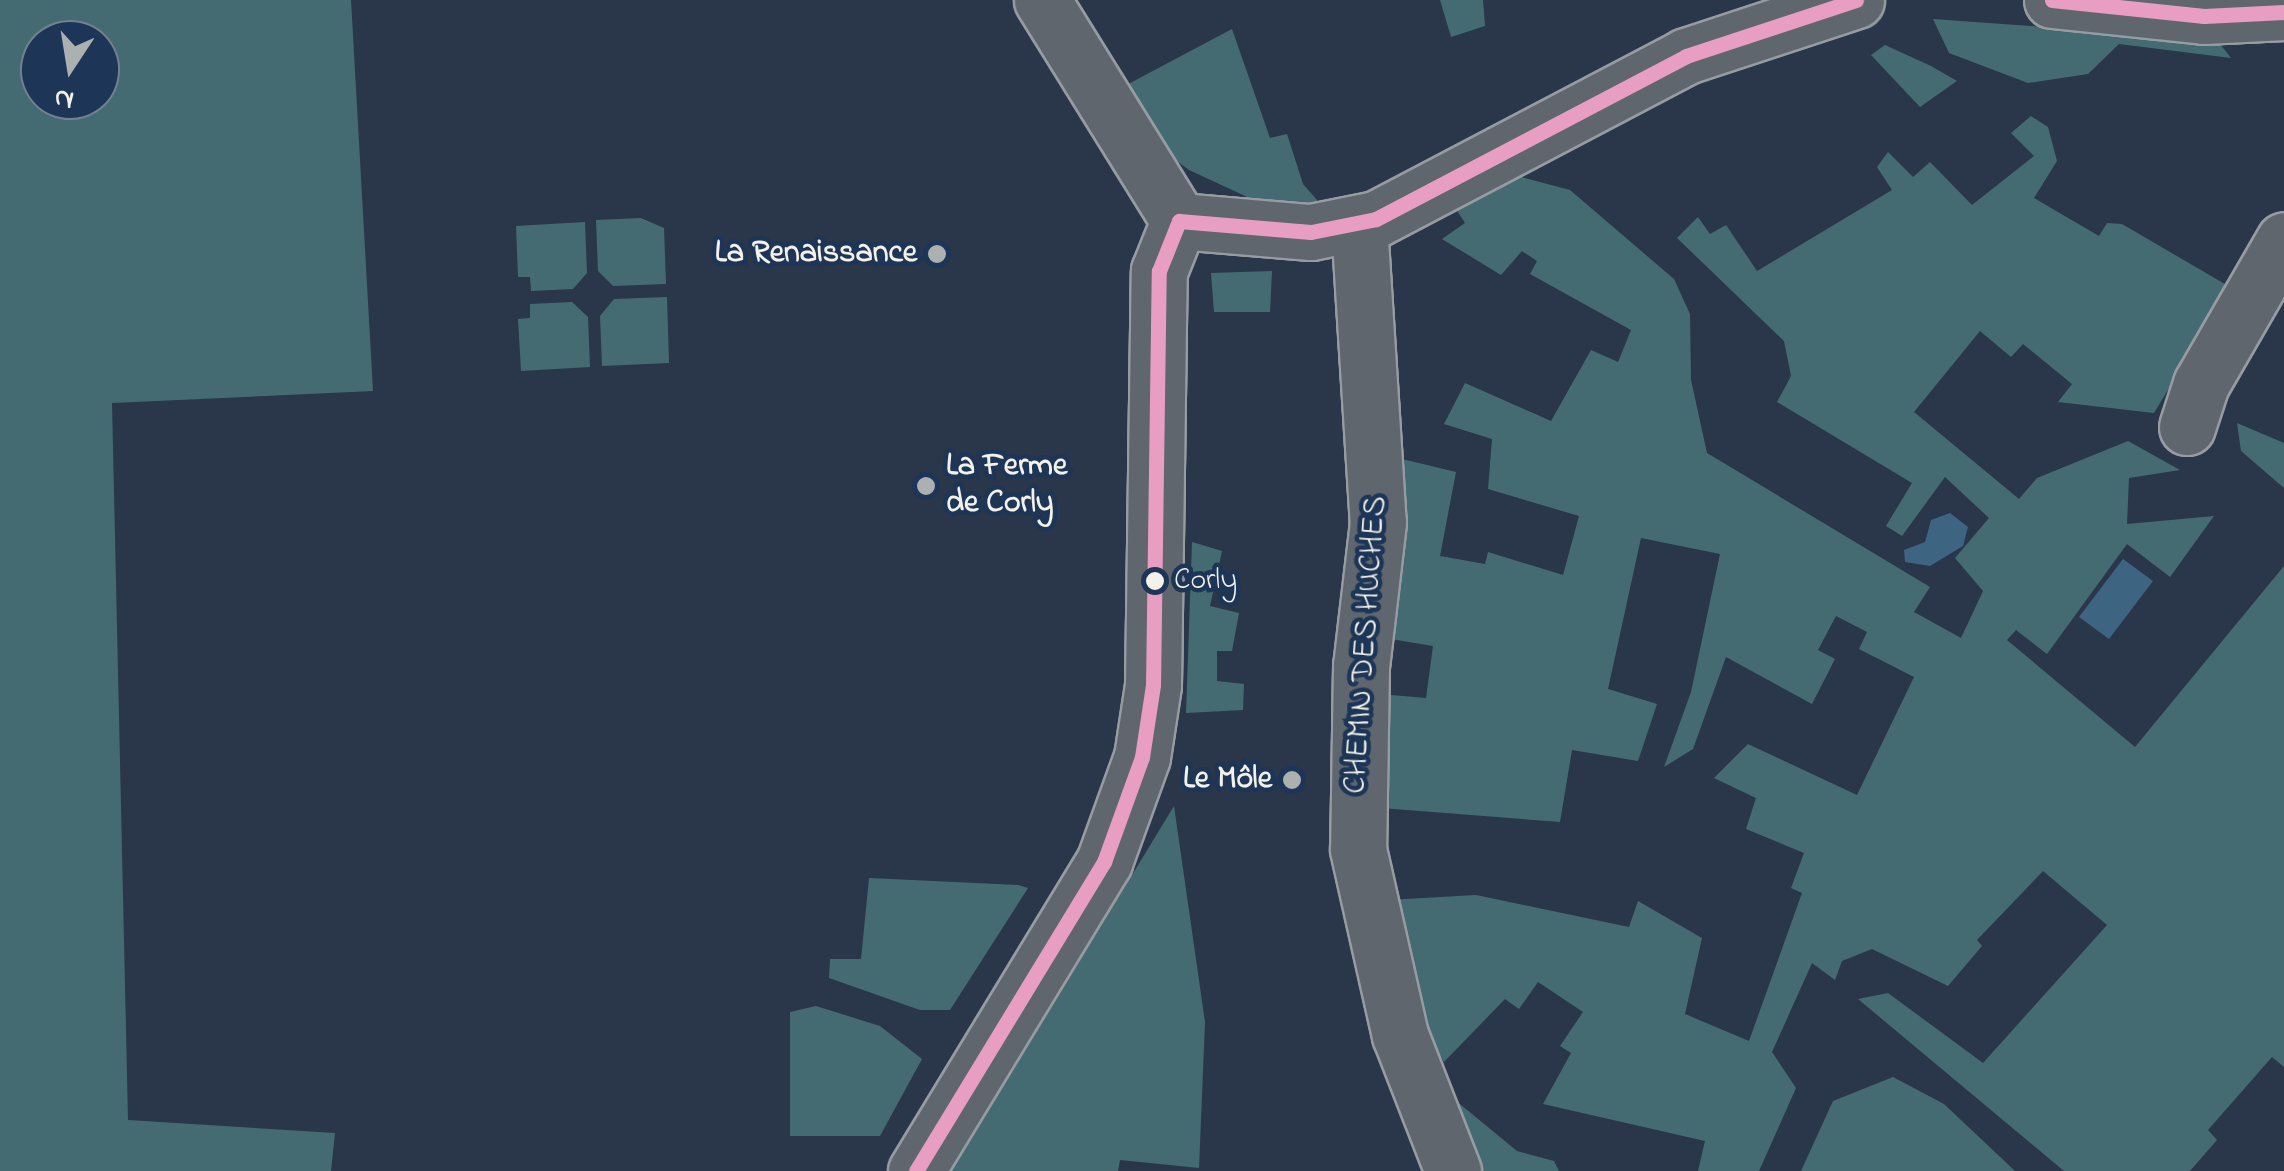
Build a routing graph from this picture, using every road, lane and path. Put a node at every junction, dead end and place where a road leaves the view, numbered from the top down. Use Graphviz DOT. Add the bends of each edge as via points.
graph roads {
  1 [pos="1042,0"];
  2 [pos="1856,0"];
  3 [pos="2052,0"];
  4 [pos="2284,12"];
  5 [pos="1178,221"];
  6 [pos="1360,224"];
  7 [pos="2284,240"];
  8 [pos="2188,427"];
  9 [pos="916,1171"];
  10 [pos="1453,1171"];
  1 -- 5 [label="street"];
  2 -- 6 [label="street" via="1686,56 1402,211"];
  3 -- 4 [label="street" via="2204,16"];
  5 -- 6 [label="street" via="1311,232"];
  5 -- 9 [label="street" via="1158,271 1154,644 1142,757 1104,862"];
  6 -- 10 [label="street, CHEMIN DES HUCHES" via="1378,522 1361,666 1358,850 1400,1035"];
  7 -- 8 [label="street" via="2202,384"];
}
